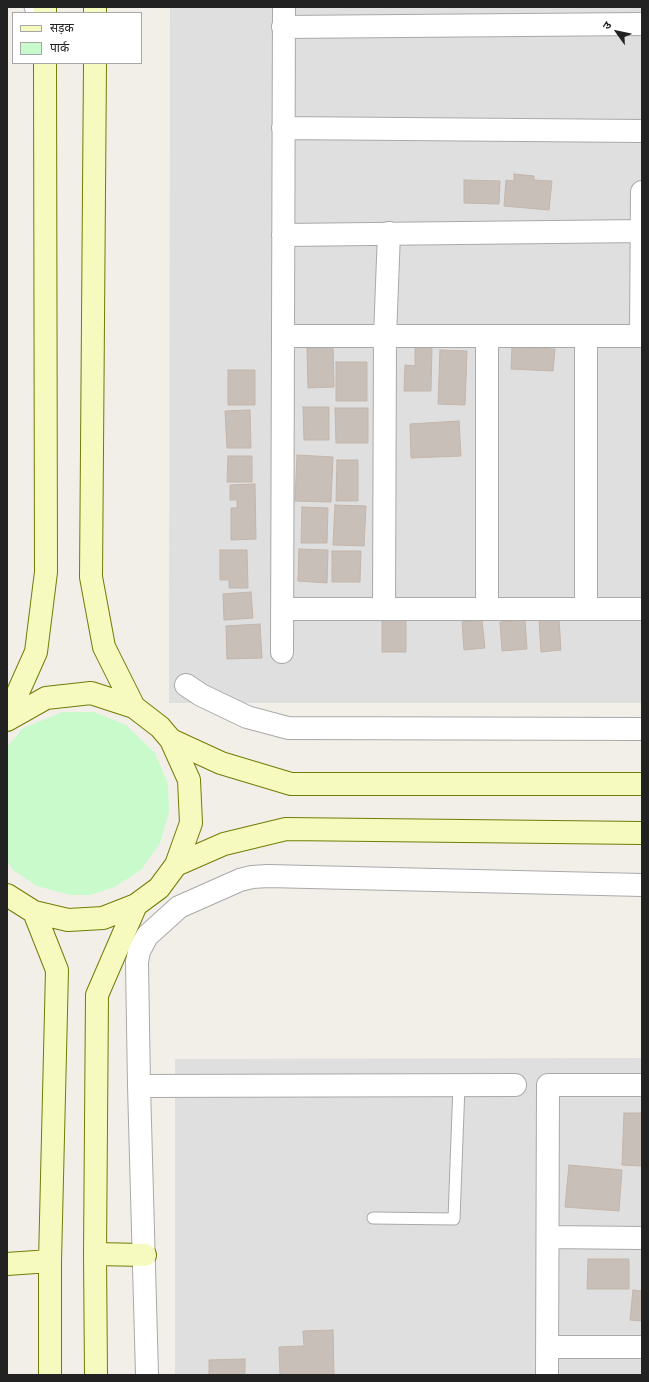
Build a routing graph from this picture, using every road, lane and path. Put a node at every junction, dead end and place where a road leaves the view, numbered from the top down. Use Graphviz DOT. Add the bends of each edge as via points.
graph roads {
  1 [pos="284,17"];
  2 [pos="642,24"];
  3 [pos="46,64"];
  4 [pos="95,64"];
  5 [pos="283,128"];
  6 [pos="642,131"];
  7 [pos="642,192"];
  8 [pos="642,231"];
  9 [pos="389,233"];
  10 [pos="283,234"];
  11 [pos="283,336"];
  12 [pos="386,336"];
  13 [pos="487,336"];
  14 [pos="586,336"];
  15 [pos="642,336"];
  16 [pos="282,609"];
  17 [pos="384,609"];
  18 [pos="487,609"];
  19 [pos="586,609"];
  20 [pos="642,609"];
  21 [pos="282,652"];
  22 [pos="186,685"];
  23 [pos="134,707"];
  24 [pos="7,718"];
  25 [pos="642,729"];
  26 [pos="171,740"];
  27 [pos="642,784"];
  28 [pos="642,833"];
  29 [pos="176,865"];
  30 [pos="642,885"];
  31 [pos="7,895"];
  32 [pos="136,905"];
  33 [pos="34,912"];
  34 [pos="460,1085"];
  35 [pos="515,1085"];
  36 [pos="642,1085"];
  37 [pos="139,1086"];
  38 [pos="373,1218"];
  39 [pos="548,1238"];
  40 [pos="642,1238"];
  41 [pos="95,1254"];
  42 [pos="145,1254"];
  43 [pos="50,1261"];
  44 [pos="7,1264"];
  45 [pos="547,1347"];
  46 [pos="642,1347"];
  47 [pos="50,1375"];
  48 [pos="96,1375"];
  49 [pos="147,1375"];
  50 [pos="547,1375"];
  1 -- 2 [label="street"];
  1 -- 5 [label="street"];
  3 -- 24 [label="street" via="46,572 36,652"];
  4 -- 23 [label="street" via="91,577 104,647"];
  5 -- 6 [label="street"];
  5 -- 10 [label="street"];
  7 -- 8 [label="street"];
  8 -- 9 [label="street"];
  8 -- 15 [label="street"];
  9 -- 10 [label="street"];
  9 -- 12 [label="street"];
  10 -- 11 [label="street"];
  11 -- 12 [label="street"];
  11 -- 16 [label="street"];
  12 -- 13 [label="street"];
  12 -- 17 [label="street"];
  13 -- 14 [label="street"];
  13 -- 18 [label="street"];
  14 -- 15 [label="street"];
  14 -- 19 [label="street"];
  16 -- 17 [label="street"];
  16 -- 21 [label="street"];
  17 -- 18 [label="street"];
  18 -- 19 [label="street"];
  19 -- 20 [label="street"];
  22 -- 25 [label="street" via="201,696 247,717 288,728"];
  23 -- 24 [label="street" via="91,693 46,698"];
  23 -- 26 [label="street" via="160,727"];
  26 -- 27 [label="street" via="221,763 291,784"];
  26 -- 29 [label="street" via="189,780 191,816 191,824"];
  28 -- 29 [label="street" via="286,829 224,844"];
  29 -- 32 [label="street" via="158,888"];
  30 -- 37 [label="street" via="268,876 240,880 179,906 147,936 139,951"];
  31 -- 33 [label="street"];
  32 -- 33 [label="street" via="103,918 75,920"];
  32 -- 41 [label="street" via="97,996"];
  33 -- 43 [label="street" via="57,970"];
  34 -- 35 [label="street"];
  34 -- 37 [label="street"];
  34 -- 38 [label="lane" via="454,1219"];
  36 -- 39 [label="street" via="548,1085"];
  37 -- 42 [label="street"];
  39 -- 40 [label="street"];
  39 -- 45 [label="street"];
  41 -- 42 [label="street"];
  41 -- 48 [label="street"];
  42 -- 49 [label="street"];
  43 -- 44 [label="street"];
  43 -- 47 [label="street"];
  45 -- 46 [label="street"];
  45 -- 50 [label="street"];
}
